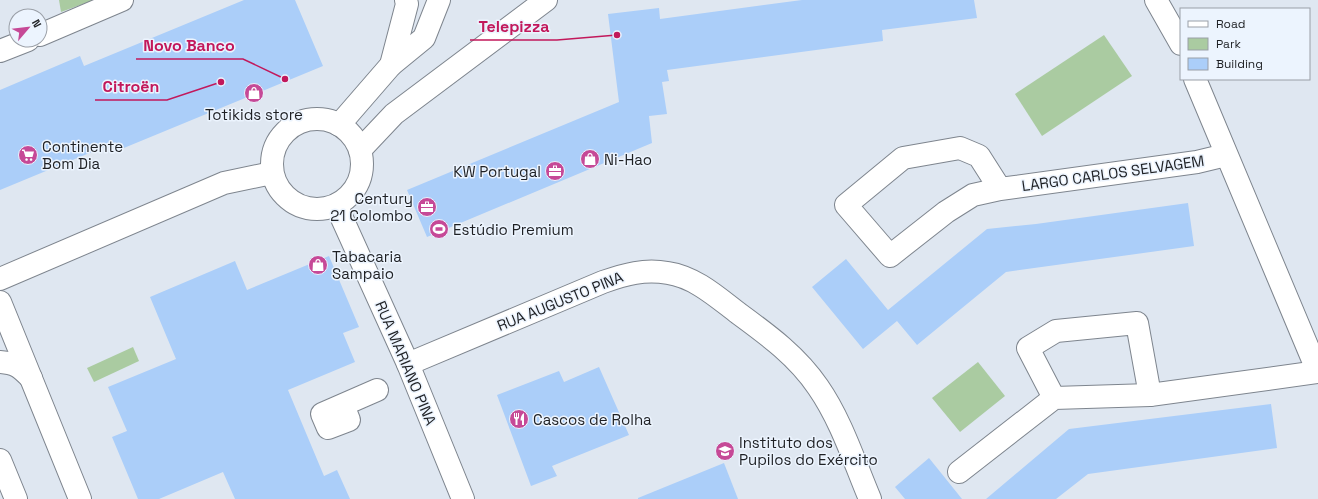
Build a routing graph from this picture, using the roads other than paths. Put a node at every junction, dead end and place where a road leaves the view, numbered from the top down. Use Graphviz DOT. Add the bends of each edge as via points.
graph roads {
  1 [pos="122,0"];
  2 [pos="406,0"];
  3 [pos="440,0"];
  4 [pos="546,0"];
  5 [pos="1156,0"];
  6 [pos="48,32"];
  7 [pos="1180,42"];
  8 [pos="390,64"];
  9 [pos="1196,80"];
  10 [pos="339,125"];
  11 [pos="360,150"];
  12 [pos="1226,154"];
  13 [pos="272,173"];
  14 [pos="1000,189"];
  15 [pos="336,205"];
  16 [pos="0,279"];
  17 [pos="0,302"];
  18 [pos="0,362"];
  19 [pos="408,364"];
  20 [pos="1318,372"];
  21 [pos="31,378"];
  22 [pos="377,390"];
  23 [pos="1150,395"];
  24 [pos="1054,398"];
  25 [pos="343,405"];
  26 [pos="0,460"];
  27 [pos="960,472"];
  28 [pos="11,497"];
  29 [pos="80,499"];
  30 [pos="463,499"];
  31 [pos="870,499"];
  1 -- 6 [label="main road"];
  2 -- 8 [label="main road"];
  3 -- 8 [label="main road" via="424,38"];
  4 -- 11 [label="main road" via="394,114"];
  5 -- 7 [label="main road"];
  8 -- 10 [label="main road"];
  9 -- 12 [label="main road"];
  10 -- 11 [label="main road" via="352,135"];
  10 -- 13 [label="main road" via="320,118 299,122 282,134 272,152"];
  11 -- 15 [label="main road" via="362,166 359,182 350,196"];
  12 -- 14 [label="main road, LARGO CARLOS SELVAGEM" via="1197,162"];
  12 -- 20 [label="main road"];
  13 -- 15 [label="main road" via="280,192 296,205 316,210"];
  13 -- 16 [label="main road" via="224,183"];
  14 -- 14 [label="main road, LARGO CARLOS SELVAGEM" via="973,195 946,212 890,256 846,205 903,158 960,148 979,156"];
  15 -- 19 [label="main road, RUA MARIANO PINA"];
  17 -- 21 [label="main road"];
  18 -- 21 [label="main road" via="10,362"];
  19 -- 30 [label="main road, RUA MARIANO PINA"];
  19 -- 31 [label="main road, RUA AUGUSTO PINA" via="603,282 631,273 669,273 707,290 780,344 800,364 818,386 832,410"];
  20 -- 23 [label="main road"];
  21 -- 29 [label="main road"];
  22 -- 25 [label="main road"];
  23 -- 24 [label="main road"];
  23 -- 24 [label="main road" via="1137,323 1056,331 1028,348"];
  24 -- 27 [label="main road"];
  26 -- 28 [label="main road"];
}
